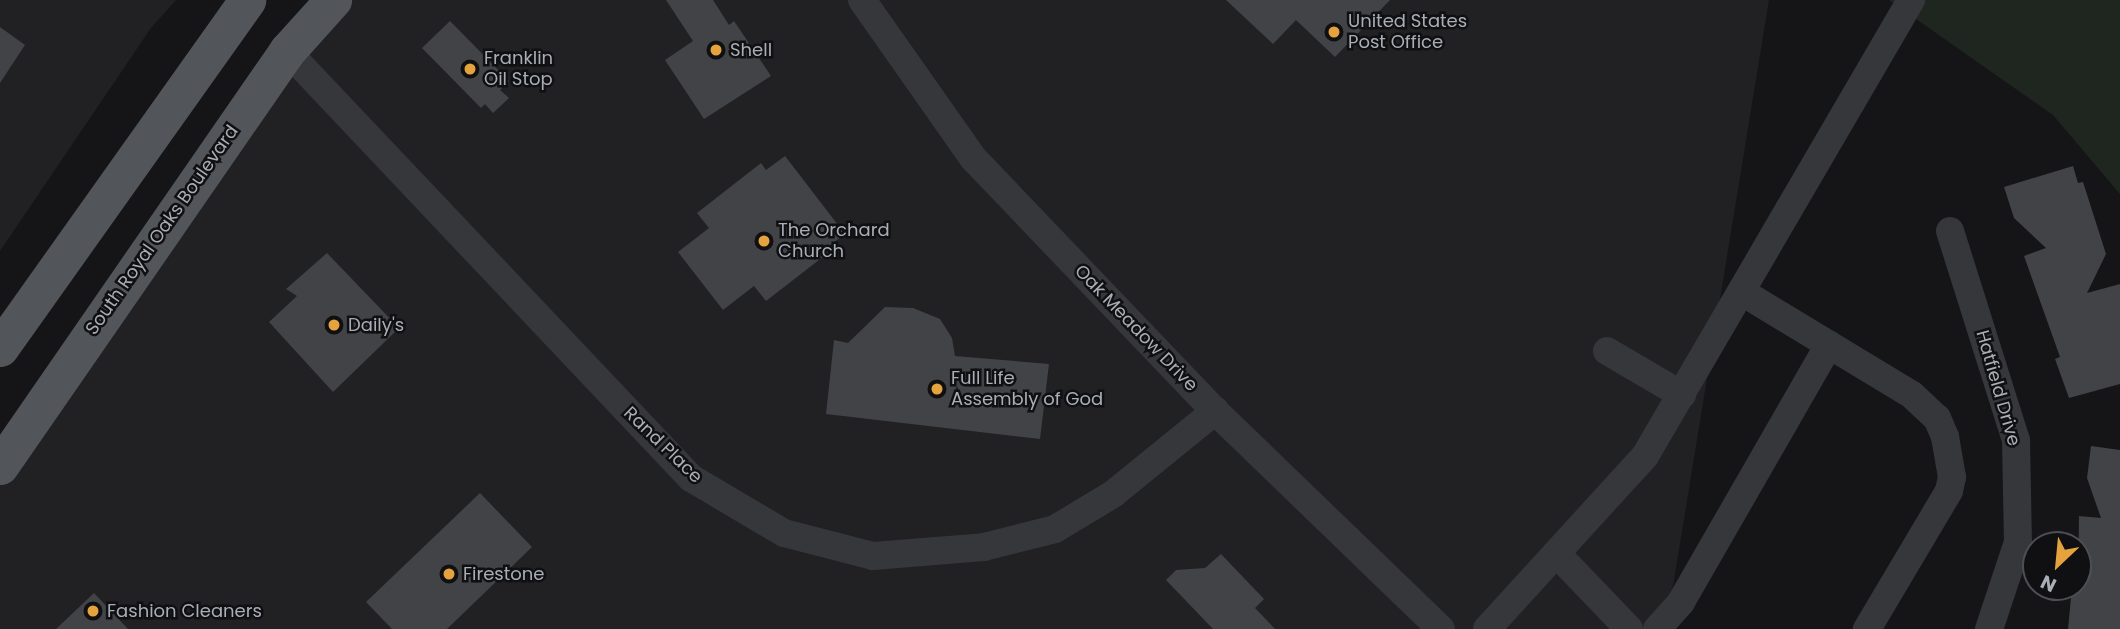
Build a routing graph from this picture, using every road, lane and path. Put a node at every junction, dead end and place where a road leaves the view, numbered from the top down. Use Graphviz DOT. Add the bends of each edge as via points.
graph roads {
  1 [pos="247,0"];
  2 [pos="333,0"];
  3 [pos="862,0"];
  4 [pos="1911,0"];
  5 [pos="287,51"];
  6 [pos="1950,231"];
  7 [pos="1742,292"];
  8 [pos="1829,345"];
  9 [pos="0,348"];
  10 [pos="1607,351"];
  11 [pos="1682,395"];
  12 [pos="1215,411"];
  13 [pos="0,466"];
  14 [pos="1557,555"];
  15 [pos="1441,629"];
  16 [pos="1487,629"];
  17 [pos="1629,629"];
  18 [pos="1657,629"];
  19 [pos="1867,629"];
  20 [pos="1989,629"];
  1 -- 9 [label="main road"];
  2 -- 5 [label="main road, South Royal Oaks Boulevard"];
  3 -- 12 [label="street, Oak Meadow Drive" via="973,158"];
  4 -- 7 [label="street"];
  5 -- 12 [label="street, Rand Place" via="691,478 784,533 873,556 984,547 1055,529 1113,494"];
  5 -- 13 [label="main road, South Royal Oaks Boulevard"];
  6 -- 20 [label="street, Hatfield Drive" via="2016,440 2018,542"];
  7 -- 8 [label="street"];
  7 -- 11 [label="street"];
  8 -- 18 [label="street" via="1681,602"];
  8 -- 19 [label="street" via="1912,396 1937,418 1951,459 1949,491"];
  10 -- 11 [label="street"];
  11 -- 14 [label="street" via="1645,456"];
  12 -- 15 [label="street, Oak Meadow Drive"];
  14 -- 16 [label="street"];
  14 -- 17 [label="street"];
}
